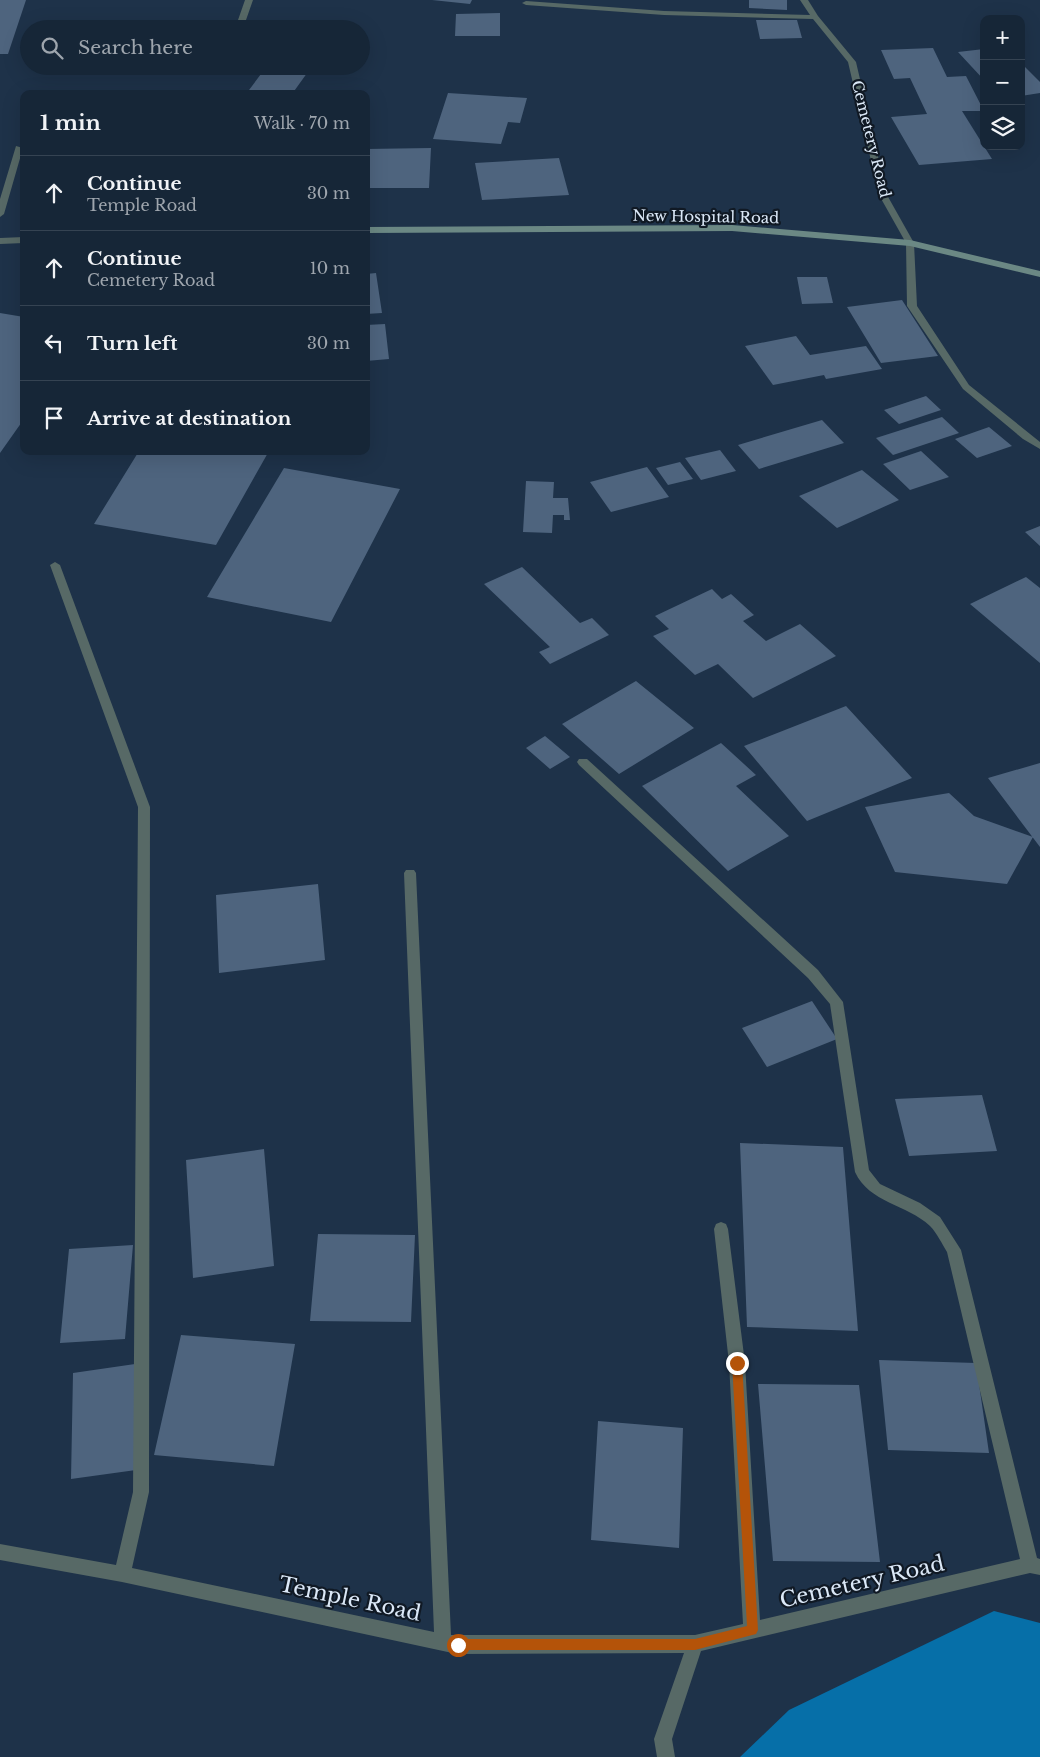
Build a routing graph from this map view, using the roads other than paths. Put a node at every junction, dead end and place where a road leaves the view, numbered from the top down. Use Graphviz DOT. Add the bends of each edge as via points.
graph roads {
  1 [pos="248,0"];
  2 [pos="804,0"];
  3 [pos="526,3"];
  4 [pos="815,17"];
  5 [pos="242,20"];
  6 [pos="19,148"];
  7 [pos="0,214"];
  8 [pos="370,230"];
  9 [pos="0,240"];
  10 [pos="20,240"];
  11 [pos="910,243"];
  12 [pos="1040,274"];
  13 [pos="1040,446"];
  14 [pos="55,565"];
  15 [pos="583,762"];
  16 [pos="410,873"];
  17 [pos="721,1229"];
  18 [pos="0,1552"];
  19 [pos="1035,1566"];
  20 [pos="122,1574"];
  21 [pos="752,1630"];
  22 [pos="443,1642"];
  23 [pos="695,1644"];
  24 [pos="666,1757"];
  1 -- 5 [label="street"];
  2 -- 4 [label="street, Cemetery Road"];
  3 -- 4 [label="street" via="664,13"];
  4 -- 11 [label="street, Cemetery Road" via="852,62 883,195"];
  6 -- 7 [label="street"];
  8 -- 11 [label="main road, New Hospital Road" via="732,228"];
  9 -- 10 [label="street"];
  11 -- 12 [label="main road, New Hospital Road"];
  11 -- 13 [label="street, Cemetery Road" via="912,306 966,387"];
  14 -- 20 [label="street" via="144,807 141,1492"];
  15 -- 19 [label="street" via="813,974 836,1002 862,1172 886,1195 915,1208 935,1222 954,1250"];
  16 -- 22 [label="street"];
  17 -- 21 [label="street" via="737,1363"];
  18 -- 20 [label="street, Temple Road"];
  19 -- 21 [label="street, Cemetery Road"];
  20 -- 22 [label="street, Temple Road"];
  21 -- 23 [label="street, Cemetery Road"];
  22 -- 23 [label="street, Temple Road" via="458,1645"];
  23 -- 24 [label="street" via="664,1739"];
}
